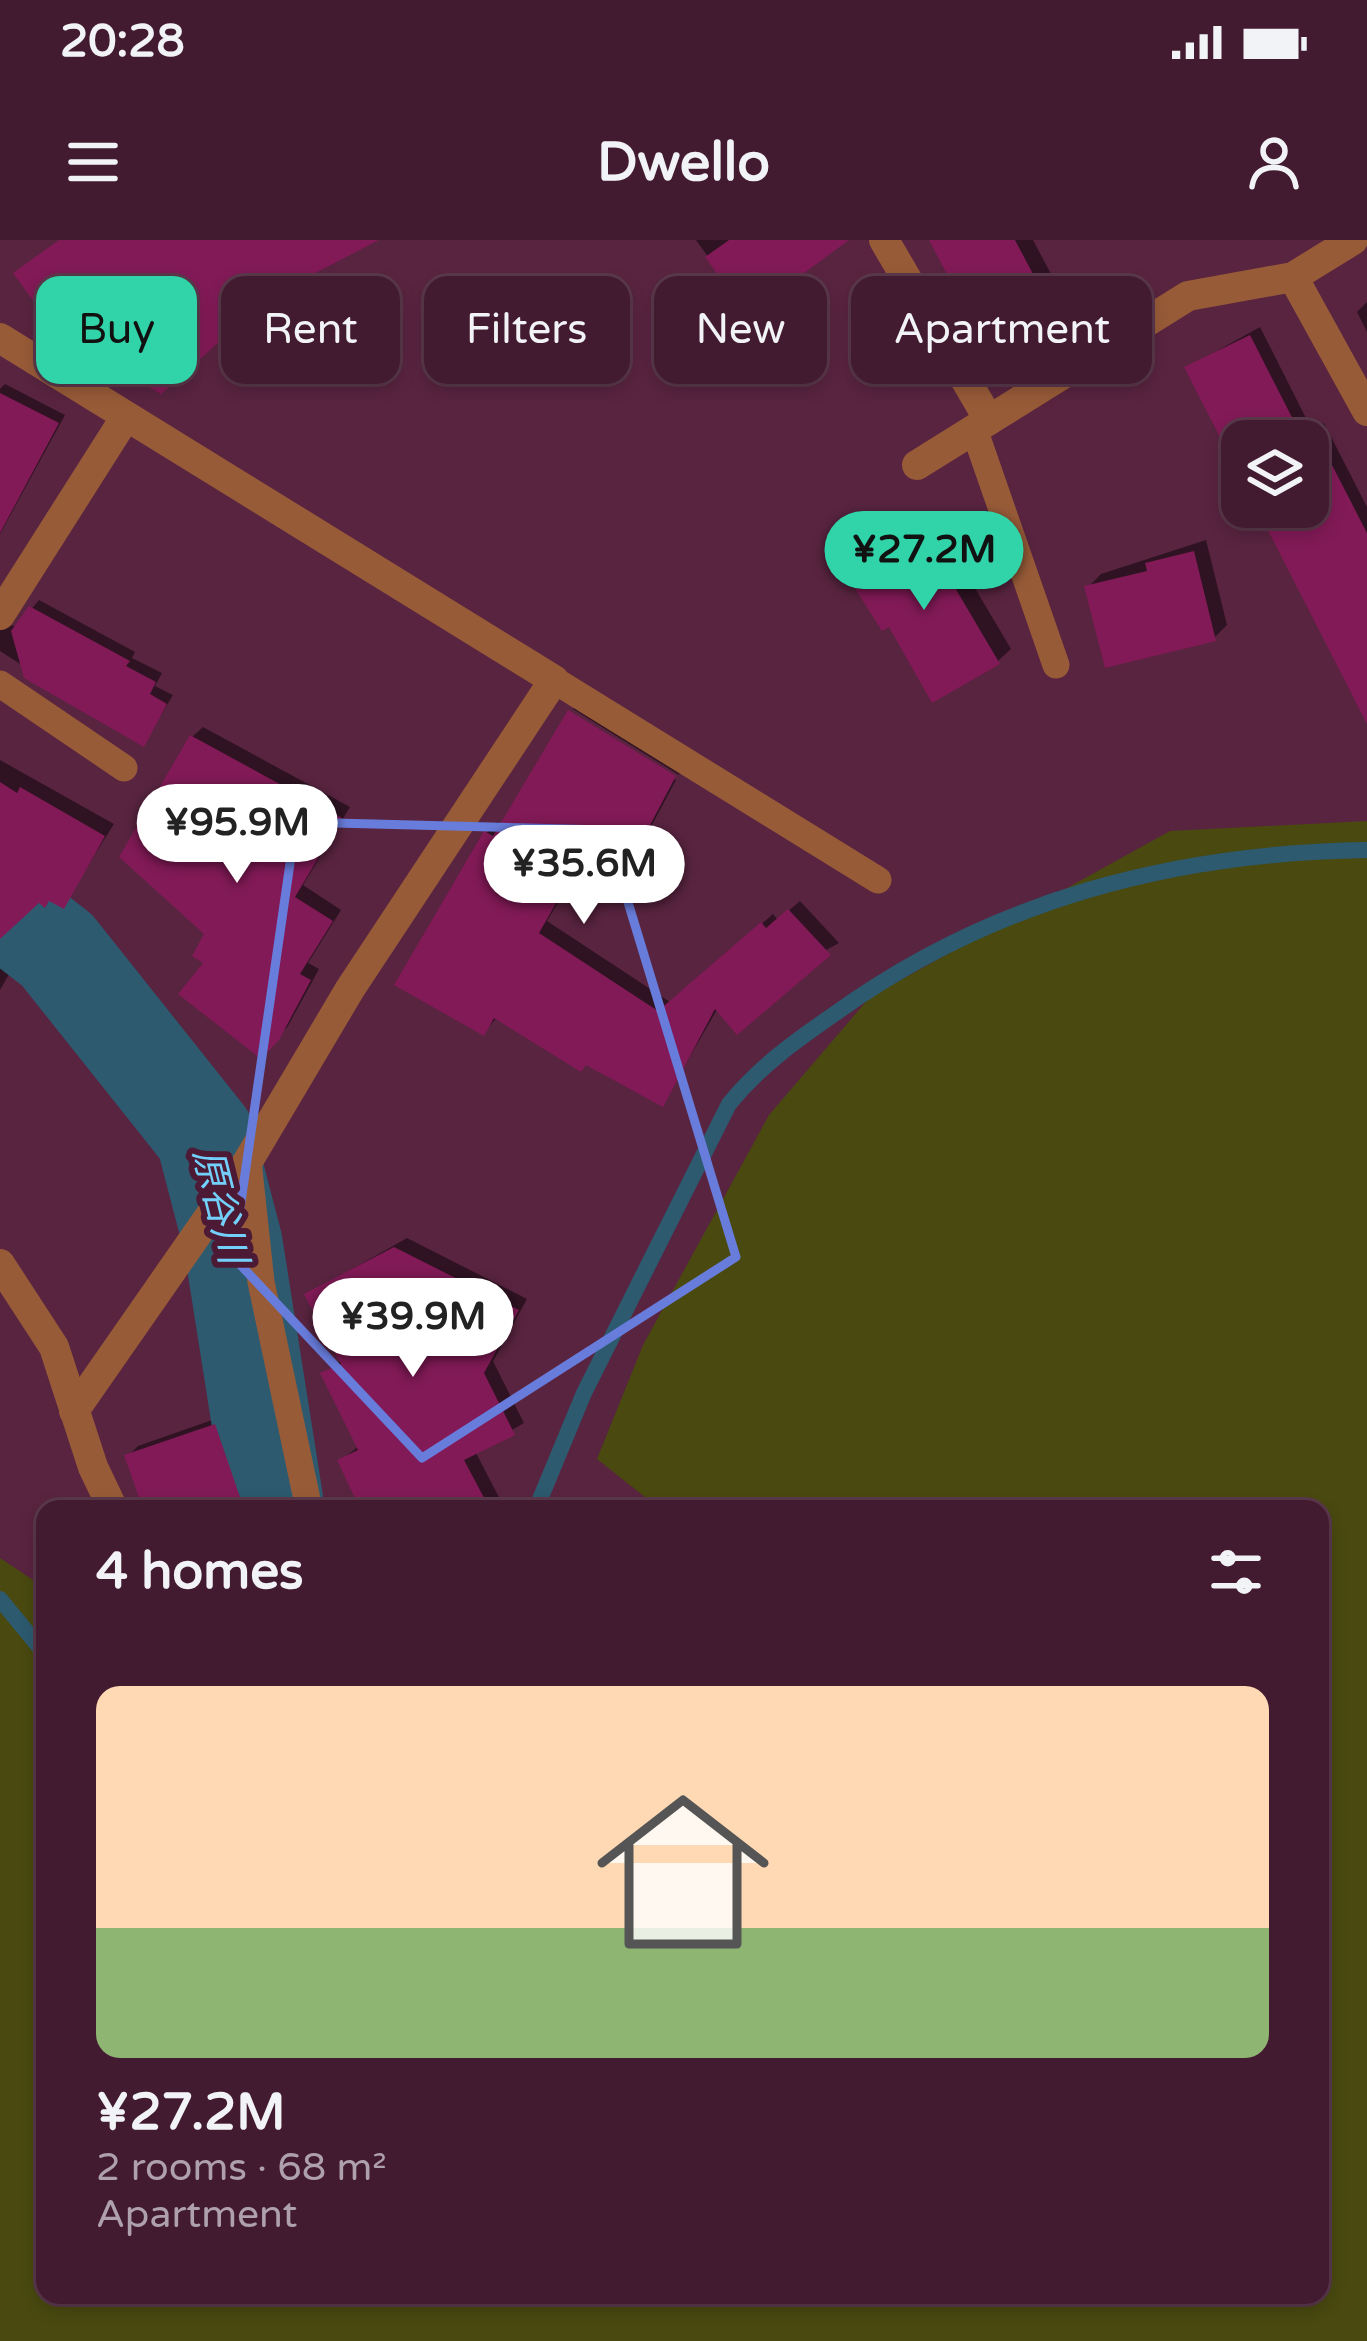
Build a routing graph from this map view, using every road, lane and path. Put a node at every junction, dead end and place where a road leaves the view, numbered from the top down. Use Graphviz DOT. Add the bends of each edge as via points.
graph roads {
  1 [pos="884,240"];
  2 [pos="1353,240"];
  3 [pos="1293,277"];
  4 [pos="0,338"];
  5 [pos="1367,411"];
  6 [pos="125,418"];
  7 [pos="981,425"];
  8 [pos="917,465"];
  9 [pos="0,615"];
  10 [pos="1056,665"];
  11 [pos="554,680"];
  12 [pos="0,684"];
  13 [pos="124,768"];
  14 [pos="878,880"];
  15 [pos="248,1161"];
  16 [pos="0,1264"];
  17 [pos="74,1411"];
  18 [pos="109,1500"];
  19 [pos="307,1500"];
  1 -- 7 [label="street"];
  2 -- 3 [label="street"];
  3 -- 5 [label="street"];
  3 -- 7 [label="street" via="1188,296"];
  4 -- 6 [label="street"];
  6 -- 9 [label="street"];
  6 -- 11 [label="street"];
  7 -- 8 [label="street"];
  7 -- 10 [label="lane"];
  11 -- 14 [label="lane"];
  11 -- 15 [label="street" via="350,989"];
  12 -- 13 [label="lane"];
  15 -- 17 [label="street"];
  15 -- 19 [label="lane" via="261,1282"];
  16 -- 17 [label="street" via="54,1347"];
  17 -- 18 [label="street"];
}
